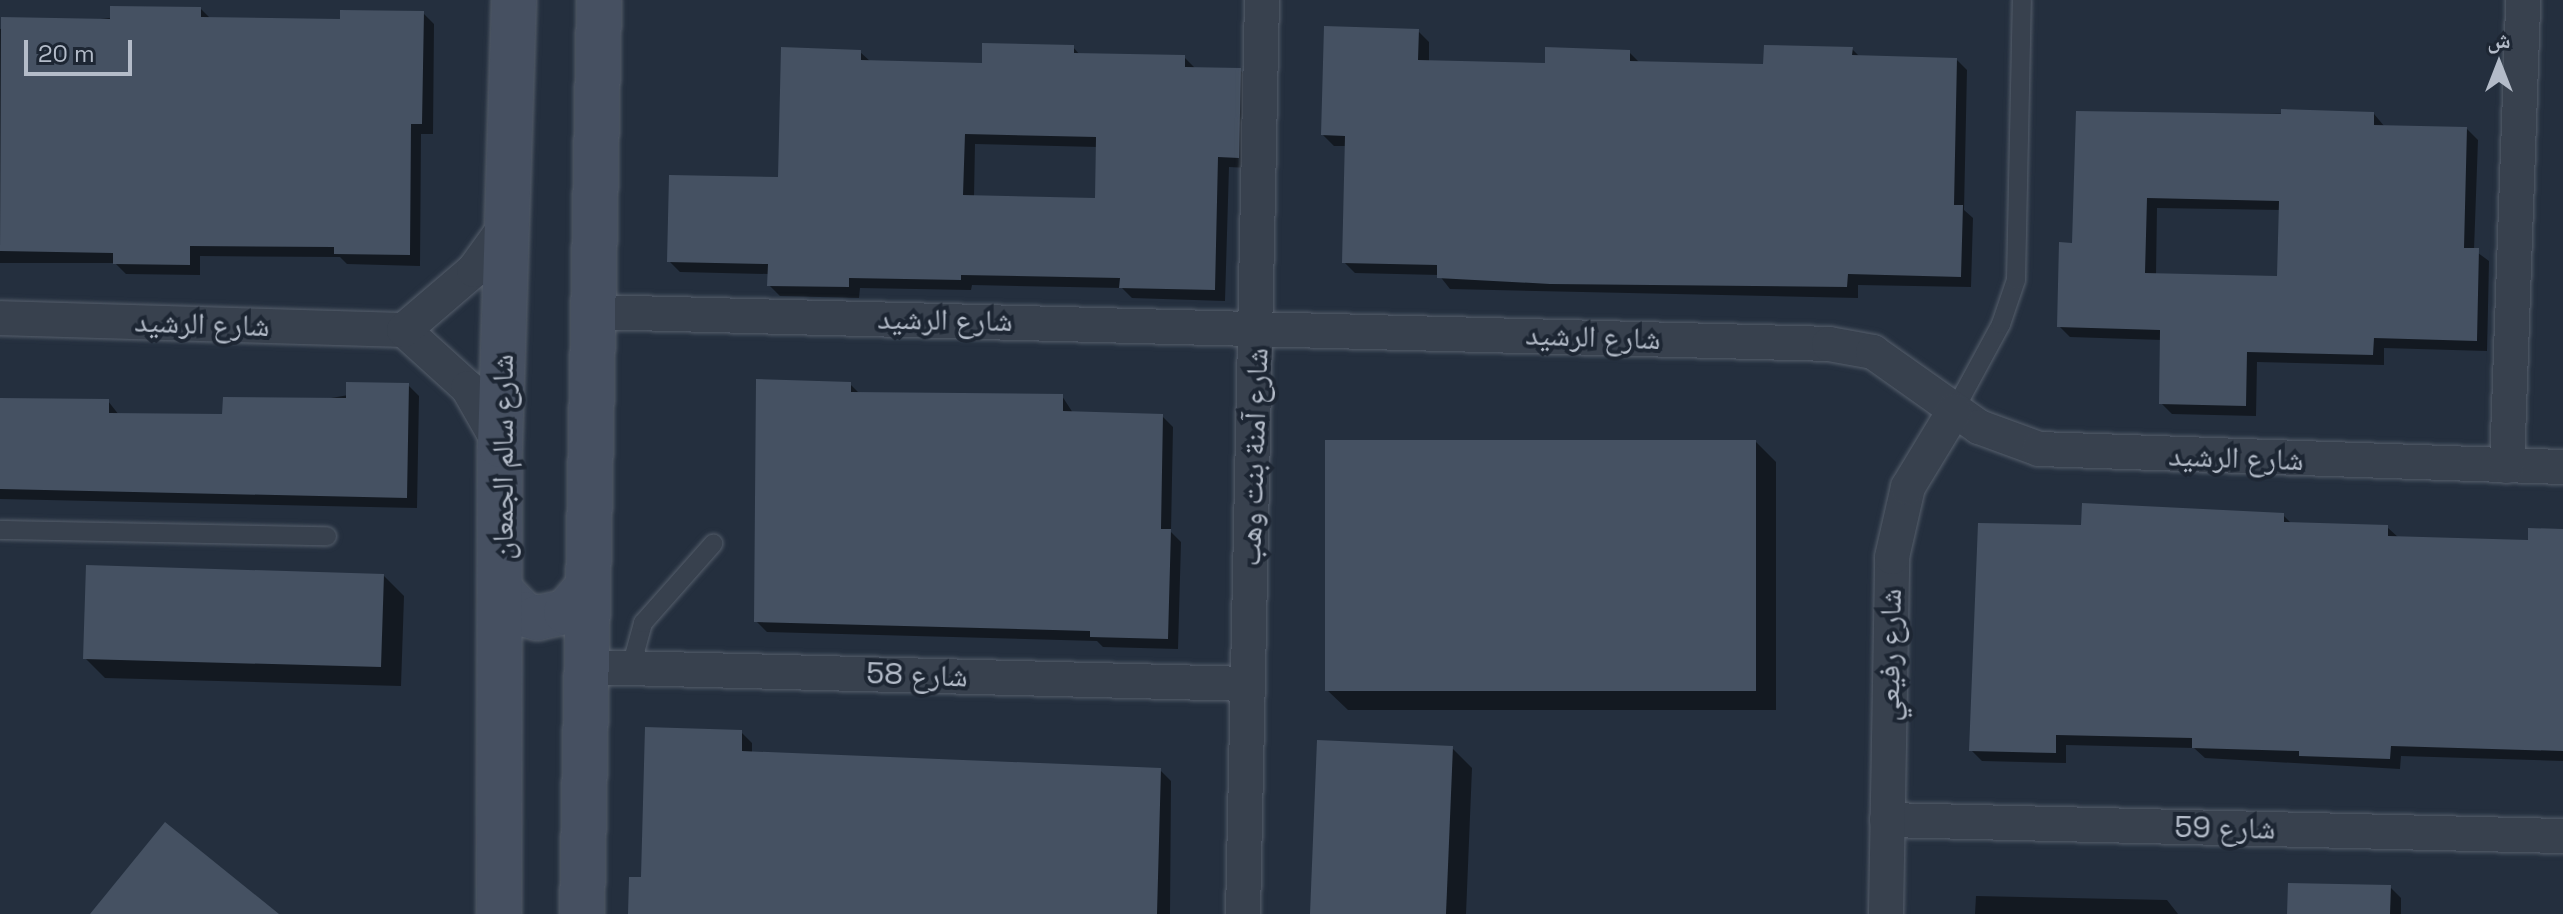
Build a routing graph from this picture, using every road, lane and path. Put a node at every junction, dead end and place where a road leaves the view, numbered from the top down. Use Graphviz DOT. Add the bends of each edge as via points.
graph roads {
  1 [pos="514,0"];
  2 [pos="599,0"];
  3 [pos="1262,0"];
  4 [pos="2022,0"];
  5 [pos="2523,0"];
  6 [pos="508,223"];
  7 [pos="594,312"];
  8 [pos="0,318"];
  9 [pos="1257,327"];
  10 [pos="404,330"];
  11 [pos="1954,411"];
  12 [pos="500,445"];
  13 [pos="2507,466"];
  14 [pos="2563,467"];
  15 [pos="0,530"];
  16 [pos="327,536"];
  17 [pos="713,544"];
  18 [pos="585,589"];
  19 [pos="502,592"];
  20 [pos="586,667"];
  21 [pos="631,667"];
  22 [pos="1248,684"];
  23 [pos="1887,820"];
  24 [pos="2563,836"];
  25 [pos="499,914"];
  26 [pos="582,914"];
  27 [pos="1243,914"];
  28 [pos="1886,914"];
  1 -- 6 [label="street, شارع سالم الجمعان"];
  2 -- 7 [label="street"];
  3 -- 9 [label="street, شارع آمنة بنت وهب"];
  4 -- 11 [label="lane" via="2016,280 2001,324"];
  5 -- 13 [label="street"];
  6 -- 10 [label="street" via="474,270"];
  6 -- 12 [label="street, شارع سالم الجمعان"];
  7 -- 9 [label="street, شارع الرشيد"];
  7 -- 18 [label="street"];
  8 -- 10 [label="street, شارع الرشيد"];
  9 -- 11 [label="street, شارع الرشيد" via="1850,346 1891,362"];
  9 -- 22 [label="street, شارع آمنة بنت وهب"];
  10 -- 12 [label="street" via="468,388"];
  11 -- 13 [label="street, شارع الرشيد" via="1996,435 2062,453"];
  11 -- 23 [label="street, شارع رفيعي" via="1922,459 1898,519 1892,557"];
  12 -- 19 [label="street, شارع سالم الجمعان"];
  13 -- 14 [label="street, شارع الرشيد"];
  15 -- 16 [label="lane"];
  17 -- 21 [label="lane" via="643,623"];
  18 -- 19 [label="street" via="566,612 537,618 523,614"];
  18 -- 20 [label="street"];
  19 -- 25 [label="street, شارع سالم الجمعان"];
  20 -- 21 [label="street, شارع 58"];
  20 -- 26 [label="street"];
  21 -- 22 [label="street, شارع 58"];
  22 -- 27 [label="street, شارع آمنة بنت وهب"];
  23 -- 24 [label="street, شارع 59"];
  23 -- 28 [label="street, شارع رفيعي"];
}
